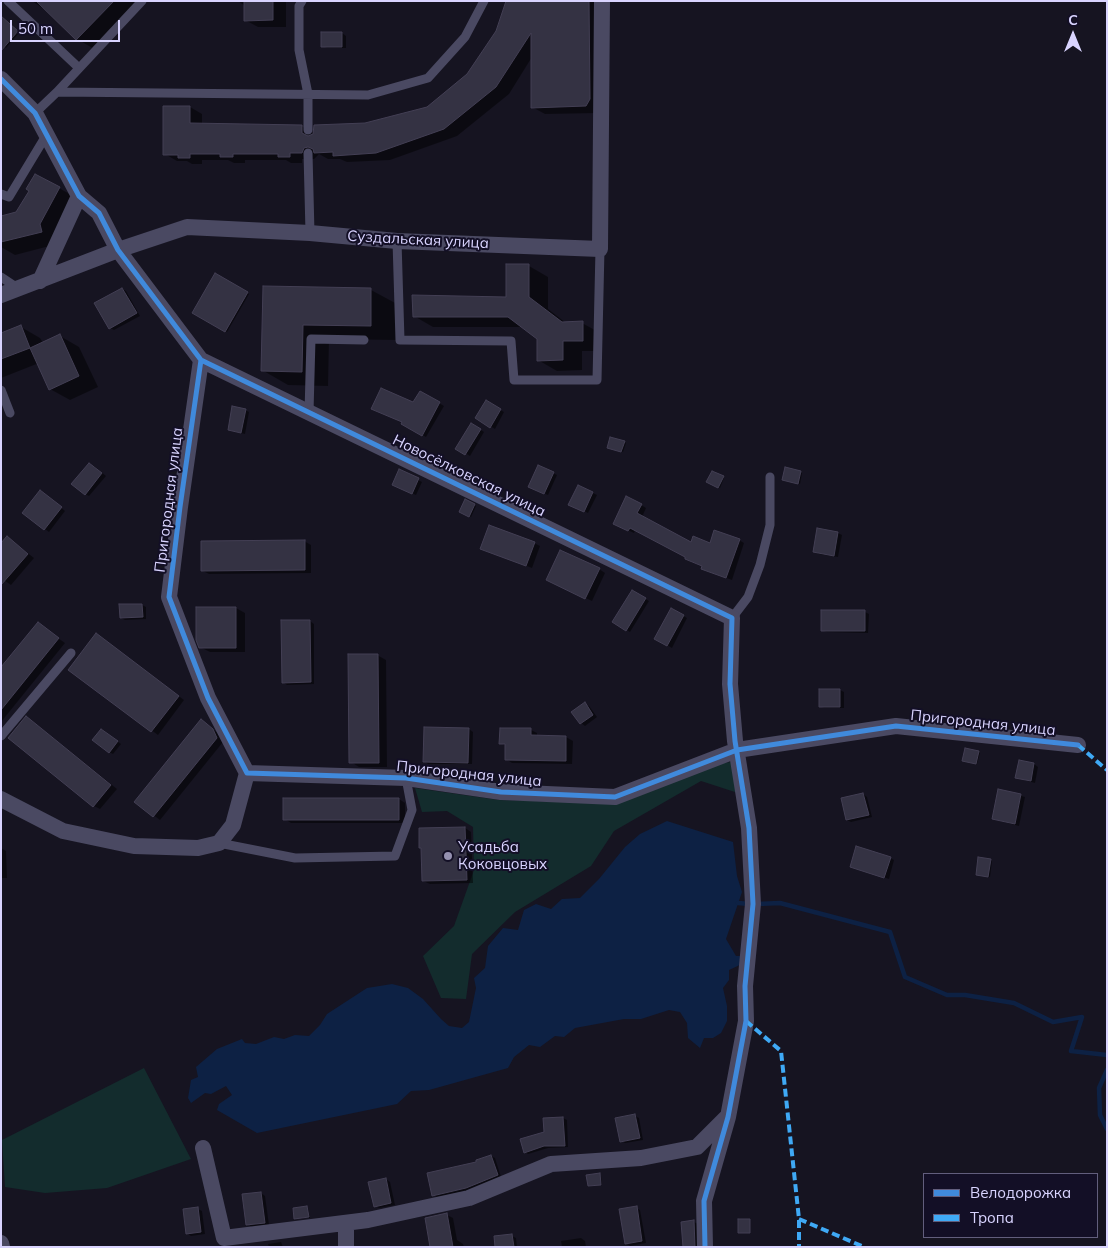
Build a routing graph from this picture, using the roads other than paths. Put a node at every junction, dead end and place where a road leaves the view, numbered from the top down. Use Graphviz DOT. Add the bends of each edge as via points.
graph roads {
  1 [pos="8,1"];
  2 [pos="142,1"];
  3 [pos="302,1"];
  4 [pos="484,1"];
  5 [pos="602,1"];
  6 [pos="80,68"];
  7 [pos="1,78"];
  8 [pos="57,92"];
  9 [pos="308,94"];
  10 [pos="35,113"];
  11 [pos="308,130"];
  12 [pos="47,133"];
  13 [pos="308,153"];
  14 [pos="1,194"];
  15 [pos="79,196"];
  16 [pos="310,233"];
  17 [pos="397,241"];
  18 [pos="600,249"];
  19 [pos="118,250"];
  20 [pos="1,277"];
  21 [pos="40,281"];
  22 [pos="19,289"];
  23 [pos="1,296"];
  24 [pos="364,340"];
  25 [pos="201,360"];
  26 [pos="1,390"];
  27 [pos="309,412"];
  28 [pos="10,413"];
  29 [pos="770,476"];
  30 [pos="732,618"];
  31 [pos="71,653"];
  32 [pos="1,736"];
  33 [pos="1078,745"];
  34 [pos="737,750"];
  35 [pos="248,773"];
  36 [pos="406,778"];
  37 [pos="1,800"];
  38 [pos="219,843"];
  39 [pos="728,1116"];
  40 [pos="203,1148"];
  41 [pos="346,1223"];
  42 [pos="346,1247"];
  43 [pos="705,1247"];
  1 -- 6 [label="lane"];
  2 -- 6 [label="lane"];
  3 -- 9 [label="lane" via="299,6 299,50"];
  4 -- 9 [label="lane" via="465,37 428,78 368,95"];
  5 -- 18 [label="street"];
  6 -- 8 [label="lane"];
  7 -- 10 [label="street"];
  8 -- 9 [label="lane"];
  8 -- 10 [label="lane"];
  9 -- 11 [label="lane"];
  10 -- 12 [label="street"];
  12 -- 14 [label="lane" via="9,197"];
  12 -- 15 [label="street"];
  13 -- 16 [label="lane"];
  15 -- 19 [label="street, Новосёлковская улица" via="99,213"];
  15 -- 21 [label="street"];
  16 -- 17 [label="street, Суздальская улица"];
  16 -- 19 [label="street, Суздальская улица" via="187,227"];
  17 -- 18 [label="street, Суздальская улица"];
  17 -- 18 [label="lane" via="400,340 511,341 514,380 597,380"];
  19 -- 21 [label="street, Суздальская улица"];
  19 -- 25 [label="street, Новосёлковская улица"];
  20 -- 22 [label="lane"];
  21 -- 22 [label="street, Суздальская улица"];
  22 -- 23 [label="street, Суздальская улица"];
  24 -- 27 [label="lane" via="311,339"];
  25 -- 27 [label="street, Новосёлковская улица"];
  25 -- 35 [label="street, Пригородная улица" via="169,597 208,698"];
  26 -- 28 [label="lane"];
  27 -- 30 [label="street, Новосёлковская улица"];
  29 -- 30 [label="lane" via="770,524 760,565 748,597"];
  30 -- 34 [label="street" via="730,684"];
  31 -- 32 [label="lane"];
  33 -- 34 [label="street, Пригородная улица" via="896,726"];
  34 -- 36 [label="street, Пригородная улица" via="615,796 501,792"];
  34 -- 39 [label="street" via="749,828 754,904 745,986 746,1021"];
  35 -- 36 [label="street, Пригородная улица"];
  35 -- 38 [label="street" via="233,825"];
  36 -- 38 [label="lane" via="412,810 395,856 295,858"];
  37 -- 38 [label="street" via="63,831 134,846 198,848"];
  39 -- 41 [label="street" via="697,1147 641,1158 551,1164 470,1198"];
  39 -- 43 [label="street" via="704,1201"];
  40 -- 41 [label="street" via="224,1238"];
  41 -- 42 [label="street"];
}
